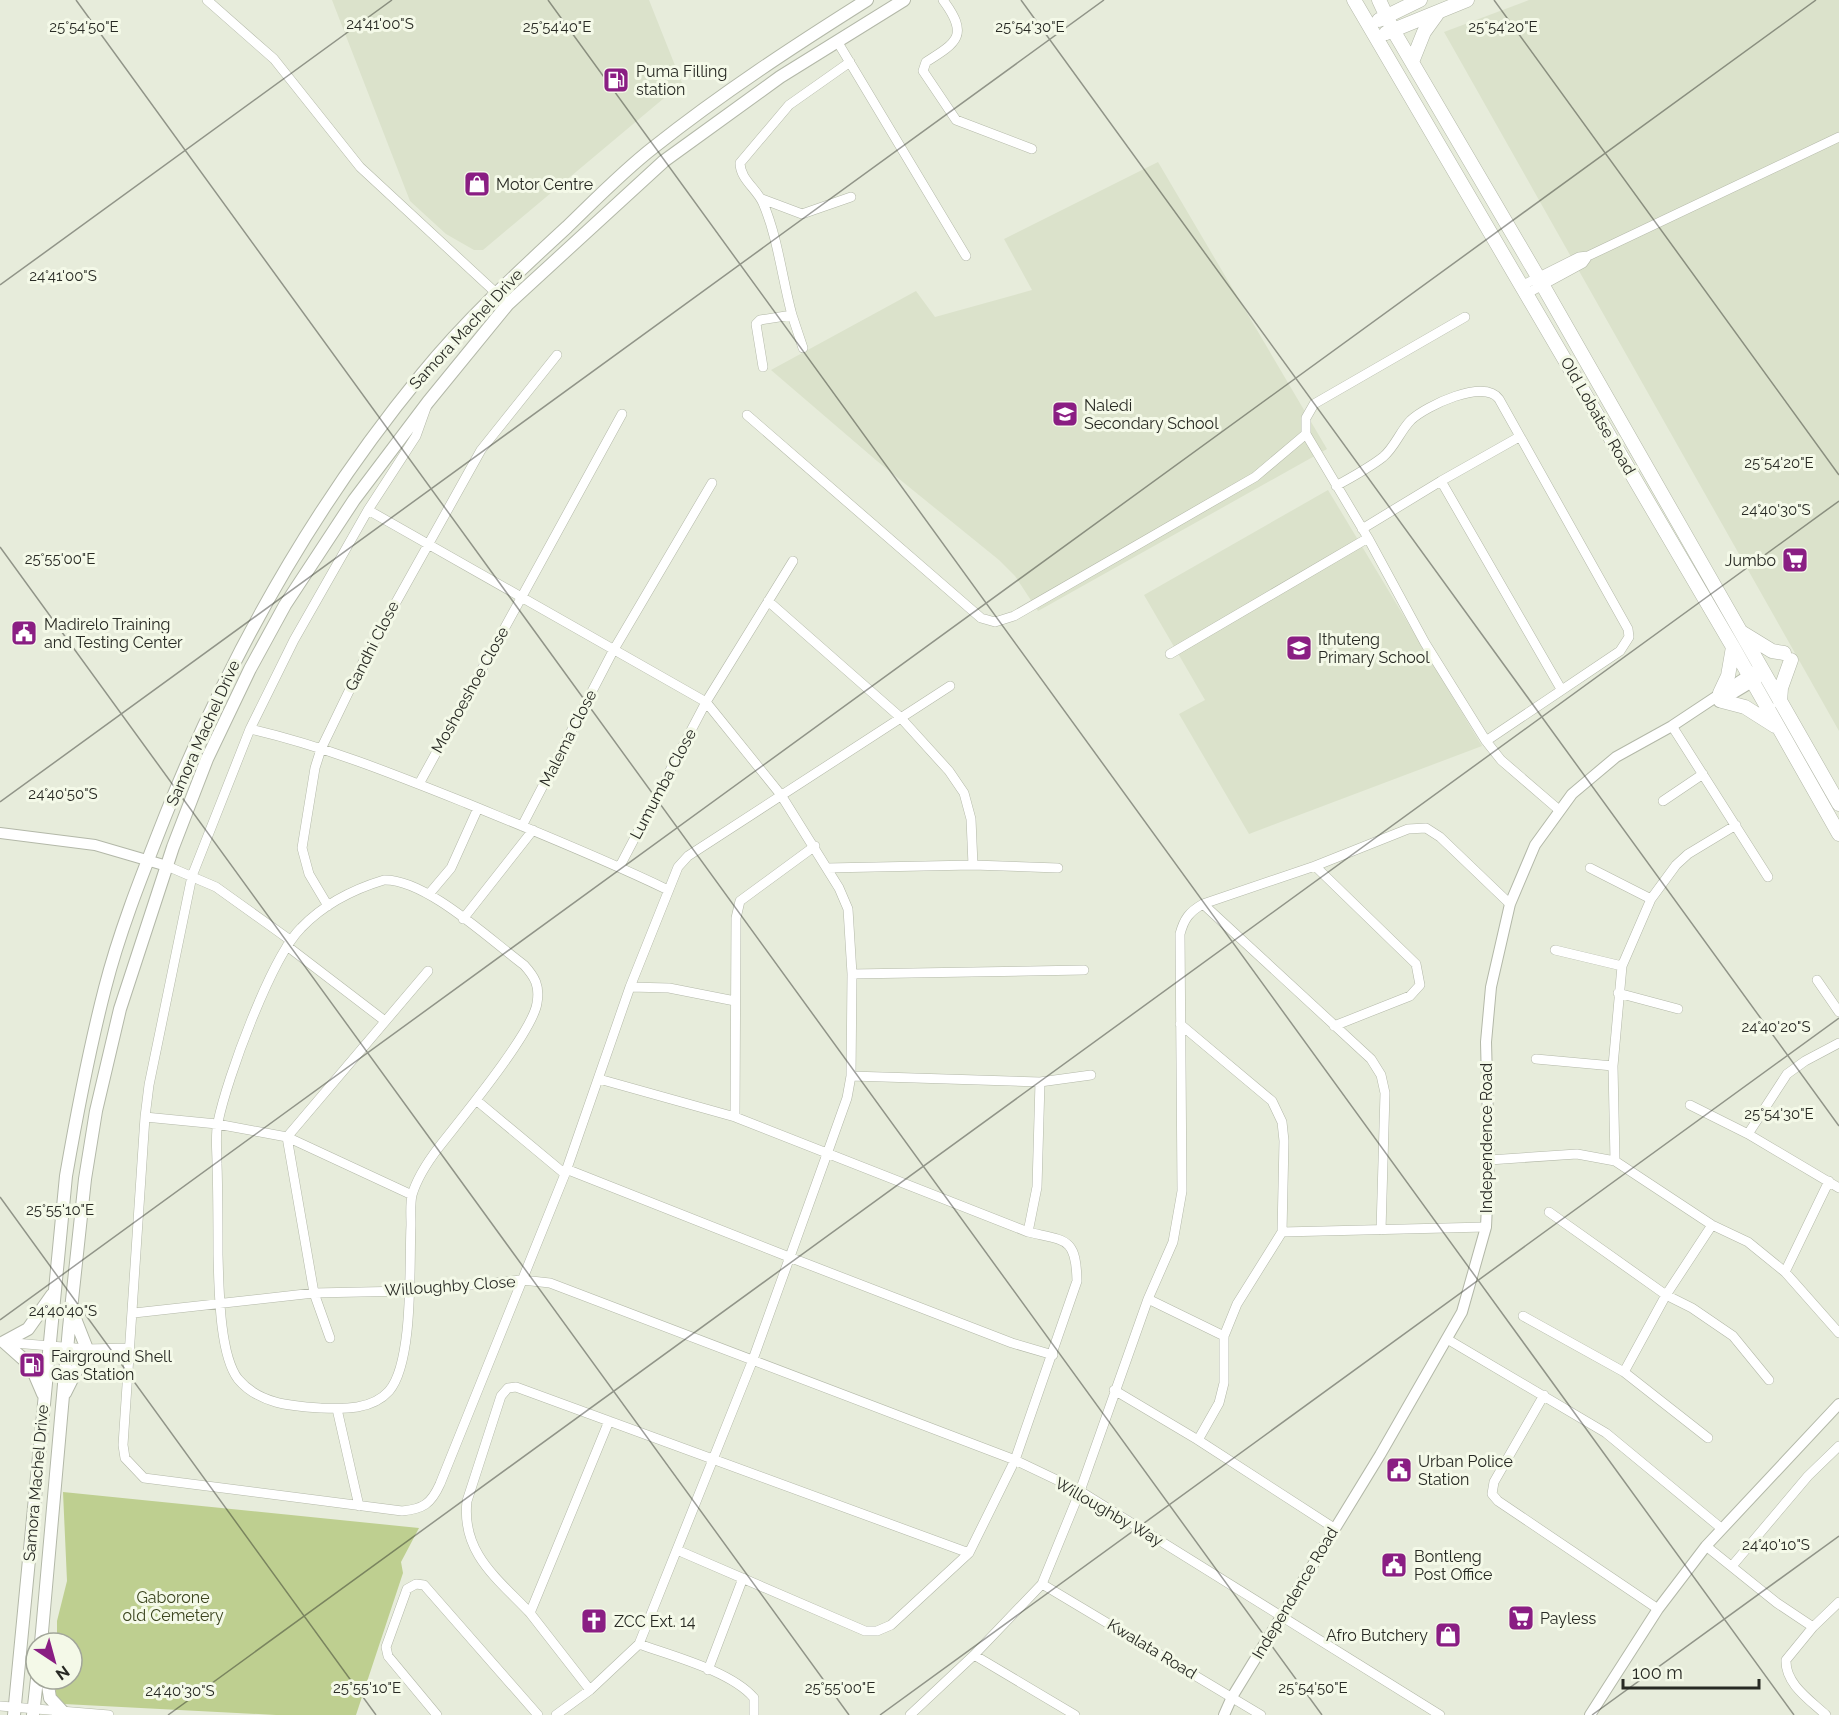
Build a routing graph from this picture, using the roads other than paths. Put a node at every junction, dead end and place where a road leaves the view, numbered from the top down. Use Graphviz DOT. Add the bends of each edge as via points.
graph roads {
  1 [pos="207,0"];
  2 [pos="867,0"];
  3 [pos="904,0"];
  4 [pos="943,0"];
  5 [pos="1354,0"];
  6 [pos="1379,0"];
  7 [pos="1467,0"];
  8 [pos="1411,1"];
  9 [pos="1438,12"];
  10 [pos="1386,16"];
  11 [pos="1368,24"];
  12 [pos="1393,30"];
  13 [pos="1376,37"];
  14 [pos="837,41"];
  15 [pos="850,62"];
  16 [pos="1412,62"];
  17 [pos="1839,137"];
  18 [pos="1032,149"];
  19 [pos="851,197"];
  20 [pos="762,199"];
  21 [pos="966,256"];
  22 [pos="1540,281"];
  23 [pos="1524,290"];
  24 [pos="496,292"];
  25 [pos="508,304"];
  26 [pos="792,315"];
  27 [pos="1465,317"];
  28 [pos="803,348"];
  29 [pos="557,356"];
  30 [pos="763,367"];
  31 [pos="428,402"];
  32 [pos="622,414"];
  33 [pos="747,415"];
  34 [pos="1306,434"];
  35 [pos="1519,437"];
  36 [pos="1441,481"];
  37 [pos="712,483"];
  38 [pos="1336,486"];
  39 [pos="368,510"];
  40 [pos="1362,529"];
  41 [pos="1368,538"];
  42 [pos="426,544"];
  43 [pos="793,561"];
  44 [pos="521,596"];
  45 [pos="768,601"];
  46 [pos="1739,631"];
  47 [pos="1733,647"];
  48 [pos="613,651"];
  49 [pos="1170,654"];
  50 [pos="1763,671"];
  51 [pos="1750,679"];
  52 [pos="950,686"];
  53 [pos="1561,689"];
  54 [pos="1721,697"];
  55 [pos="706,702"];
  56 [pos="1780,702"];
  57 [pos="900,717"];
  58 [pos="1672,726"];
  59 [pos="250,729"];
  60 [pos="1779,729"];
  61 [pos="1486,741"];
  62 [pos="321,749"];
  63 [pos="1703,774"];
  64 [pos="419,784"];
  65 [pos="781,795"];
  66 [pos="1663,801"];
  67 [pos="1839,804"];
  68 [pos="478,808"];
  69 [pos="1559,810"];
  70 [pos="1736,825"];
  71 [pos="522,826"];
  72 [pos="533,830"];
  73 [pos="0,833"];
  74 [pos="1839,834"];
  75 [pos="815,846"];
  76 [pos="147,861"];
  77 [pos="973,865"];
  78 [pos="167,866"];
  79 [pos="620,866"];
  80 [pos="1315,866"];
  81 [pos="827,868"];
  82 [pos="1058,868"];
  83 [pos="1590,868"];
  84 [pos="192,876"];
  85 [pos="1768,877"];
  86 [pos="668,890"];
  87 [pos="429,894"];
  88 [pos="1651,899"];
  89 [pos="1203,904"];
  90 [pos="1510,904"];
  91 [pos="328,906"];
  92 [pos="463,919"];
  93 [pos="288,943"];
  94 [pos="1555,950"];
  95 [pos="1622,966"];
  96 [pos="1084,970"];
  97 [pos="428,971"];
  98 [pos="852,974"];
  99 [pos="1817,980"];
  100 [pos="630,987"];
  101 [pos="1618,993"];
  102 [pos="735,1001"];
  103 [pos="1678,1009"];
  104 [pos="1839,1012"];
  105 [pos="385,1022"];
  106 [pos="1179,1024"];
  107 [pos="1334,1026"];
  108 [pos="1839,1043"];
  109 [pos="1536,1059"];
  110 [pos="1613,1066"];
  111 [pos="1091,1075"];
  112 [pos="851,1076"];
  113 [pos="599,1079"];
  114 [pos="1040,1082"];
  115 [pos="476,1100"];
  116 [pos="1690,1105"];
  117 [pos="146,1117"];
  118 [pos="735,1117"];
  119 [pos="217,1124"];
  120 [pos="1748,1134"];
  121 [pos="287,1137"];
  122 [pos="827,1154"];
  123 [pos="1489,1160"];
  124 [pos="1615,1161"];
  125 [pos="565,1171"];
  126 [pos="1830,1181"];
  127 [pos="1839,1188"];
  128 [pos="412,1195"];
  129 [pos="1549,1212"];
  130 [pos="1712,1225"];
  131 [pos="1486,1227"];
  132 [pos="1381,1230"];
  133 [pos="1029,1232"];
  134 [pos="1282,1232"];
  135 [pos="789,1257"];
  136 [pos="1785,1272"];
  137 [pos="522,1280"];
  138 [pos="408,1291"];
  139 [pos="55,1292"];
  140 [pos="314,1293"];
  141 [pos="1666,1295"];
  142 [pos="1148,1299"];
  143 [pos="219,1302"];
  144 [pos="72,1310"];
  145 [pos="134,1312"];
  146 [pos="1523,1316"];
  147 [pos="1839,1333"];
  148 [pos="1224,1336"];
  149 [pos="330,1338"];
  150 [pos="1447,1339"];
  151 [pos="2,1342"];
  152 [pos="49,1345"];
  153 [pos="67,1347"];
  154 [pos="129,1348"];
  155 [pos="87,1349"];
  156 [pos="1053,1355"];
  157 [pos="752,1362"];
  158 [pos="1624,1372"];
  159 [pos="1769,1380"];
  160 [pos="1114,1390"];
  161 [pos="1544,1395"];
  162 [pos="63,1396"];
  163 [pos="44,1397"];
  164 [pos="1839,1404"];
  165 [pos="337,1409"];
  166 [pos="609,1421"];
  167 [pos="1708,1438"];
  168 [pos="1198,1440"];
  169 [pos="1839,1446"];
  170 [pos="711,1460"];
  171 [pos="1015,1460"];
  172 [pos="1080,1491"];
  173 [pos="359,1506"];
  174 [pos="1334,1528"];
  175 [pos="1721,1528"];
  176 [pos="1706,1546"];
  177 [pos="677,1550"];
  178 [pos="969,1553"];
  179 [pos="1732,1566"];
  180 [pos="743,1578"];
  181 [pos="1042,1584"];
  182 [pos="1839,1602"];
  183 [pos="1658,1610"];
  184 [pos="530,1613"];
  185 [pos="1282,1618"];
  186 [pos="1813,1627"];
  187 [pos="42,1631"];
  188 [pos="639,1644"];
  189 [pos="974,1655"];
  190 [pos="708,1670"];
  191 [pos="590,1690"];
  192 [pos="36,1691"];
  193 [pos="49,1691"];
  194 [pos="1232,1697"];
  195 [pos="0,1706"];
  196 [pos="14,1712"];
  197 [pos="34,1713"];
  198 [pos="61,1714"];
  199 [pos="109,1715"];
  200 [pos="437,1715"];
  201 [pos="538,1715"];
  202 [pos="555,1715"];
  203 [pos="754,1715"];
  204 [pos="910,1715"];
  205 [pos="1075,1715"];
  206 [pos="1224,1715"];
  207 [pos="1261,1715"];
  208 [pos="1440,1715"];
  209 [pos="1590,1715"];
  210 [pos="1826,1715"];
  1 -- 24 [label="street" via="274,59 365,172"];
  2 -- 24 [label="main road, Samora Machel Drive" via="773,59 651,149"];
  3 -- 14 [label="main road, Samora Machel Drive"];
  4 -- 18 [label="street" via="958,25 957,40 926,62 923,71 956,120"];
  5 -- 11 [label="main road, Old Lobatse Road"];
  6 -- 10 [label="main road, Old Lobatse Road"];
  7 -- 9 [label="main road"];
  8 -- 10 [label="main road"];
  9 -- 12 [label="main road"];
  9 -- 16 [label="main road" via="1424,32"];
  10 -- 11 [label="main road"];
  10 -- 12 [label="main road, Old Lobatse Road"];
  11 -- 13 [label="main road, Old Lobatse Road"];
  12 -- 13 [label="main road"];
  12 -- 16 [label="main road, Old Lobatse Road"];
  13 -- 23 [label="main road, Old Lobatse Road"];
  14 -- 15 [label="street"];
  14 -- 25 [label="main road, Samora Machel Drive" via="664,161"];
  15 -- 20 [label="street" via="789,105 742,159 742,173"];
  15 -- 21 [label="street"];
  16 -- 22 [label="main road, Old Lobatse Road"];
  17 -- 22 [label="street" via="1579,257"];
  19 -- 20 [label="street" via="809,214"];
  20 -- 26 [label="street"];
  22 -- 23 [label="street"];
  22 -- 46 [label="main road, Old Lobatse Road"];
  23 -- 47 [label="main road, Old Lobatse Road"];
  24 -- 25 [label="street"];
  24 -- 76 [label="main road, Samora Machel Drive" via="422,373 342,480 267,598 191,752"];
  25 -- 31 [label="main road, Samora Machel Drive"];
  26 -- 28 [label="street"];
  26 -- 30 [label="street" via="757,321"];
  27 -- 34 [label="street" via="1314,404 1306,418"];
  29 -- 42 [label="street, Gandhi Close" via="486,441"];
  31 -- 39 [label="street" via="416,436"];
  31 -- 78 [label="main road, Samora Machel Drive" via="354,500 285,606 207,759"];
  32 -- 44 [label="street, Moshoeshoe Close"];
  33 -- 34 [label="street" via="981,618 995,622 1014,616 1255,477"];
  34 -- 38 [label="street"];
  35 -- 36 [label="street"];
  35 -- 38 [label="street" via="1496,395 1480,391 1454,397 1411,419 1383,457"];
  35 -- 53 [label="street" via="1628,629 1628,643 1620,651"];
  36 -- 40 [label="street"];
  36 -- 53 [label="street"];
  37 -- 48 [label="street, Malema Close"];
  38 -- 40 [label="street"];
  39 -- 42 [label="street"];
  39 -- 59 [label="street" via="294,640"];
  40 -- 41 [label="street"];
  41 -- 49 [label="street"];
  41 -- 61 [label="street" via="1425,643"];
  42 -- 44 [label="street"];
  42 -- 62 [label="street, Gandhi Close"];
  43 -- 45 [label="street, Lumumba Close"];
  44 -- 48 [label="street"];
  44 -- 64 [label="street, Moshoeshoe Close"];
  45 -- 55 [label="street, Lumumba Close"];
  45 -- 57 [label="street"];
  46 -- 50 [label="main road, Old Lobatse Road"];
  46 -- 56 [label="main road" via="1787,656"];
  47 -- 51 [label="main road, Old Lobatse Road"];
  47 -- 54 [label="main road"];
  48 -- 55 [label="street"];
  48 -- 71 [label="street, Malema Close"];
  50 -- 51 [label="street, Independence Road"];
  50 -- 56 [label="main road, Old Lobatse Road"];
  51 -- 54 [label="street, Independence Road"];
  51 -- 60 [label="main road, Old Lobatse Road"];
  52 -- 57 [label="street"];
  53 -- 61 [label="street"];
  54 -- 58 [label="street, Independence Road"];
  54 -- 60 [label="main road"];
  55 -- 65 [label="street"];
  55 -- 79 [label="street, Lumumba Close"];
  56 -- 67 [label="main road, Old Lobatse Road"];
  57 -- 65 [label="street"];
  57 -- 77 [label="street" via="964,793 971,819"];
  58 -- 63 [label="street"];
  58 -- 69 [label="street, Independence Road" via="1616,757"];
  59 -- 62 [label="street"];
  59 -- 84 [label="street"];
  60 -- 74 [label="main road, Old Lobatse Road"];
  61 -- 69 [label="street" via="1501,760"];
  62 -- 64 [label="street"];
  62 -- 91 [label="street, Gandhi Close" via="302,848 309,874"];
  63 -- 66 [label="street"];
  63 -- 70 [label="street"];
  64 -- 68 [label="street"];
  65 -- 75 [label="street"];
  65 -- 86 [label="street" via="688,856 678,867"];
  68 -- 71 [label="street"];
  68 -- 87 [label="street" via="451,868"];
  69 -- 90 [label="street, Independence Road" via="1536,845"];
  70 -- 85 [label="street"];
  70 -- 88 [label="street" via="1688,854"];
  71 -- 72 [label="street"];
  72 -- 79 [label="street"];
  72 -- 92 [label="street"];
  73 -- 76 [label="street" via="95,844"];
  75 -- 81 [label="street"];
  75 -- 102 [label="street" via="740,901 736,918"];
  76 -- 78 [label="street"];
  76 -- 139 [label="main road, Samora Machel Drive" via="105,984 78,1107 66,1176"];
  77 -- 81 [label="street"];
  77 -- 82 [label="street"];
  78 -- 84 [label="street"];
  78 -- 144 [label="main road, Samora Machel Drive" via="120,1010 96,1111"];
  79 -- 86 [label="street"];
  80 -- 89 [label="street"];
  80 -- 90 [label="street" via="1408,829 1426,828"];
  80 -- 107 [label="street" via="1416,963 1420,976 1420,985 1410,996"];
  81 -- 98 [label="street" via="848,909"];
  83 -- 88 [label="street"];
  84 -- 93 [label="street" via="216,887"];
  84 -- 117 [label="street" via="149,1085"];
  86 -- 100 [label="street"];
  87 -- 91 [label="street" via="398,880 384,880 361,887"];
  87 -- 92 [label="street"];
  88 -- 95 [label="street"];
  89 -- 106 [label="street" via="1184,920 1180,934"];
  89 -- 107 [label="street"];
  90 -- 123 [label="street, Independence Road" via="1491,987 1486,1042"];
  91 -- 93 [label="street"];
  92 -- 115 [label="street" via="524,965 535,977 538,990 531,1021"];
  93 -- 105 [label="street"];
  93 -- 119 [label="street" via="259,1003"];
  94 -- 95 [label="street"];
  95 -- 101 [label="street"];
  96 -- 98 [label="street"];
  97 -- 105 [label="street"];
  98 -- 112 [label="street"];
  99 -- 104 [label="street"];
  100 -- 102 [label="street" via="669,988"];
  100 -- 113 [label="street"];
  101 -- 103 [label="street"];
  101 -- 110 [label="street"];
  102 -- 118 [label="street"];
  105 -- 121 [label="street"];
  106 -- 134 [label="street" via="1272,1101 1282,1122 1284,1141"];
  106 -- 142 [label="street" via="1182,1191 1173,1242"];
  107 -- 132 [label="street" via="1371,1059 1381,1075 1385,1093"];
  108 -- 120 [label="street" via="1787,1074"];
  109 -- 110 [label="street"];
  110 -- 124 [label="street"];
  111 -- 114 [label="street"];
  112 -- 114 [label="street"];
  112 -- 122 [label="street"];
  113 -- 118 [label="street"];
  113 -- 125 [label="street"];
  114 -- 133 [label="street" via="1037,1187"];
  115 -- 125 [label="street"];
  115 -- 128 [label="street" via="430,1158"];
  116 -- 120 [label="street"];
  117 -- 119 [label="street"];
  117 -- 145 [label="street"];
  118 -- 122 [label="street"];
  119 -- 121 [label="street"];
  119 -- 143 [label="street"];
  120 -- 126 [label="street"];
  121 -- 128 [label="street"];
  121 -- 140 [label="street"];
  122 -- 133 [label="street"];
  122 -- 135 [label="street"];
  123 -- 124 [label="street" via="1577,1154"];
  123 -- 131 [label="street, Independence Road"];
  124 -- 130 [label="street"];
  125 -- 135 [label="street"];
  125 -- 137 [label="street"];
  126 -- 127 [label="street"];
  126 -- 136 [label="street"];
  128 -- 138 [label="street"];
  129 -- 141 [label="street"];
  130 -- 136 [label="street" via="1748,1242"];
  130 -- 141 [label="street"];
  131 -- 132 [label="street"];
  131 -- 150 [label="street, Independence Road" via="1462,1312"];
  132 -- 134 [label="street"];
  133 -- 156 [label="street" via="1063,1240 1072,1248 1076,1263 1077,1281"];
  134 -- 148 [label="street" via="1237,1305"];
  135 -- 156 [label="street" via="1012,1343"];
  135 -- 157 [label="street"];
  136 -- 147 [label="street"];
  137 -- 138 [label="street, Willoughby Close"];
  137 -- 157 [label="street, Willoughby Close" via="550,1283 579,1293"];
  137 -- 173 [label="street" via="433,1499 426,1507 409,1511"];
  138 -- 140 [label="street, Willoughby Close"];
  138 -- 165 [label="street" via="406,1343 396,1381 386,1394 368,1404"];
  139 -- 151 [label="main road" via="28,1329"];
  139 -- 152 [label="main road, Samora Machel Drive"];
  140 -- 143 [label="street, Willoughby Close"];
  140 -- 149 [label="street"];
  141 -- 158 [label="street"];
  141 -- 159 [label="street" via="1733,1336"];
  142 -- 148 [label="street"];
  142 -- 160 [label="street"];
  143 -- 145 [label="street, Willoughby Close"];
  143 -- 165 [label="street" via="231,1367 240,1381 267,1399 285,1405"];
  144 -- 153 [label="main road, Samora Machel Drive"];
  144 -- 155 [label="main road"];
  145 -- 154 [label="street"];
  146 -- 158 [label="street"];
  148 -- 168 [label="street" via="1220,1403"];
  150 -- 161 [label="street"];
  150 -- 174 [label="street, Independence Road"];
  151 -- 152 [label="street"];
  151 -- 163 [label="main road" via="31,1366"];
  152 -- 153 [label="street"];
  152 -- 163 [label="main road, Samora Machel Drive"];
  153 -- 155 [label="street"];
  153 -- 162 [label="main road, Samora Machel Drive"];
  154 -- 155 [label="street"];
  154 -- 173 [label="street" via="123,1445 125,1458 144,1478"];
  155 -- 162 [label="main road"];
  156 -- 171 [label="street"];
  157 -- 170 [label="street"];
  157 -- 171 [label="street, Willoughby Way"];
  158 -- 167 [label="street"];
  160 -- 168 [label="street"];
  160 -- 172 [label="street"];
  161 -- 175 [label="street" via="1606,1433"];
  161 -- 183 [label="street" via="1494,1482 1492,1494 1498,1502"];
  162 -- 187 [label="main road, Samora Machel Drive"];
  163 -- 196 [label="main road, Samora Machel Drive"];
  164 -- 175 [label="street"];
  165 -- 173 [label="street"];
  166 -- 170 [label="street"];
  166 -- 184 [label="street"];
  166 -- 184 [label="street" via="516,1387 508,1388 501,1396 465,1518 476,1551 489,1571"];
  168 -- 174 [label="street"];
  169 -- 179 [label="street" via="1808,1476"];
  170 -- 177 [label="street"];
  170 -- 178 [label="street"];
  171 -- 172 [label="street, Willoughby Way"];
  171 -- 178 [label="street"];
  172 -- 181 [label="street"];
  172 -- 185 [label="street, Willoughby Way"];
  174 -- 185 [label="street, Independence Road"];
  175 -- 176 [label="street"];
  176 -- 179 [label="street"];
  176 -- 183 [label="street"];
  177 -- 180 [label="street"];
  177 -- 188 [label="street"];
  178 -- 180 [label="street" via="891,1625 877,1631 865,1631"];
  179 -- 186 [label="street"];
  180 -- 190 [label="street"];
  181 -- 189 [label="street"];
  181 -- 194 [label="street, Kwalata Road"];
  182 -- 186 [label="street"];
  183 -- 209 [label="street"];
  184 -- 191 [label="street"];
  185 -- 194 [label="street, Independence Road"];
  185 -- 208 [label="street, Willoughby Way"];
  186 -- 210 [label="street" via="1786,1660 1786,1668 1796,1687"];
  188 -- 190 [label="street"];
  188 -- 191 [label="street"];
  189 -- 204 [label="street"];
  189 -- 205 [label="street"];
  190 -- 203 [label="street" via="746,1689 754,1698"];
  191 -- 202 [label="street"];
  192 -- 197 [label="main road"];
  193 -- 198 [label="main road"];
  194 -- 206 [label="street, Independence Road"];
  194 -- 207 [label="street, Kwalata Road"];
  195 -- 196 [label="street"];
  196 -- 197 [label="street"];
  197 -- 198 [label="street"];
  198 -- 199 [label="street"];
  200 -- 201 [label="street" via="388,1656 386,1647 407,1589 416,1584 424,1585"];
}
